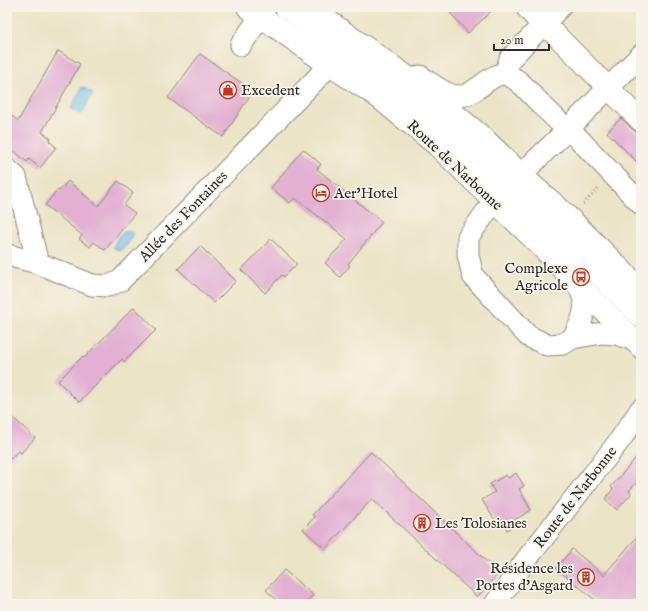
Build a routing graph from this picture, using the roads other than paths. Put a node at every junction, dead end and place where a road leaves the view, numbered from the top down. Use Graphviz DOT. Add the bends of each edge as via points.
graph roads {
  1 [pos="285,7"];
  2 [pos="308,7"];
  3 [pos="526,7"];
  4 [pos="560,7"];
  5 [pos="254,12"];
  6 [pos="542,25"];
  7 [pos="360,43"];
  8 [pos="241,45"];
  9 [pos="641,55"];
  10 [pos="328,64"];
  11 [pos="505,74"];
  12 [pos="608,88"];
  13 [pos="641,121"];
  14 [pos="567,130"];
  15 [pos="531,165"];
  16 [pos="7,169"];
  17 [pos="641,204"];
  18 [pos="490,206"];
  19 [pos="7,255"];
  20 [pos="38,263"];
  21 [pos="579,286"];
  22 [pos="641,290"];
  23 [pos="641,317"];
  24 [pos="573,338"];
  25 [pos="638,344"];
  26 [pos="641,409"];
  27 [pos="495,604"];
  1 -- 23 [label="street" via="428,112 484,162"];
  2 -- 7 [label="main road"];
  3 -- 6 [label="street"];
  4 -- 6 [label="street"];
  5 -- 8 [label="street"];
  5 -- 10 [label="main road, Route de Narbonne"];
  6 -- 11 [label="street" via="510,59"];
  6 -- 12 [label="street" via="556,35"];
  7 -- 11 [label="street" via="400,62 441,90 459,96 472,92 496,75"];
  7 -- 22 [label="main road" via="421,87 482,137 555,204"];
  9 -- 12 [label="street"];
  10 -- 20 [label="street, Allée des Fontaines" via="120,281 108,286 92,285"];
  10 -- 21 [label="main road, Route de Narbonne" via="376,95 437,144"];
  11 -- 14 [label="street" via="517,80"];
  12 -- 13 [label="street"];
  12 -- 14 [label="street"];
  14 -- 15 [label="street"];
  14 -- 17 [label="street" via="578,138"];
  16 -- 20 [label="street" via="16,177"];
  18 -- 24 [label="street" via="468,237 468,255 474,276 528,336 547,345 564,344"];
  19 -- 20 [label="street, Allée des Fontaines"];
  21 -- 24 [label="street" via="584,302 584,314"];
  21 -- 25 [label="main road, Route de Narbonne"];
  24 -- 25 [label="street" via="602,333 616,334"];
  26 -- 27 [label="street, Route de Narbonne"];
}
